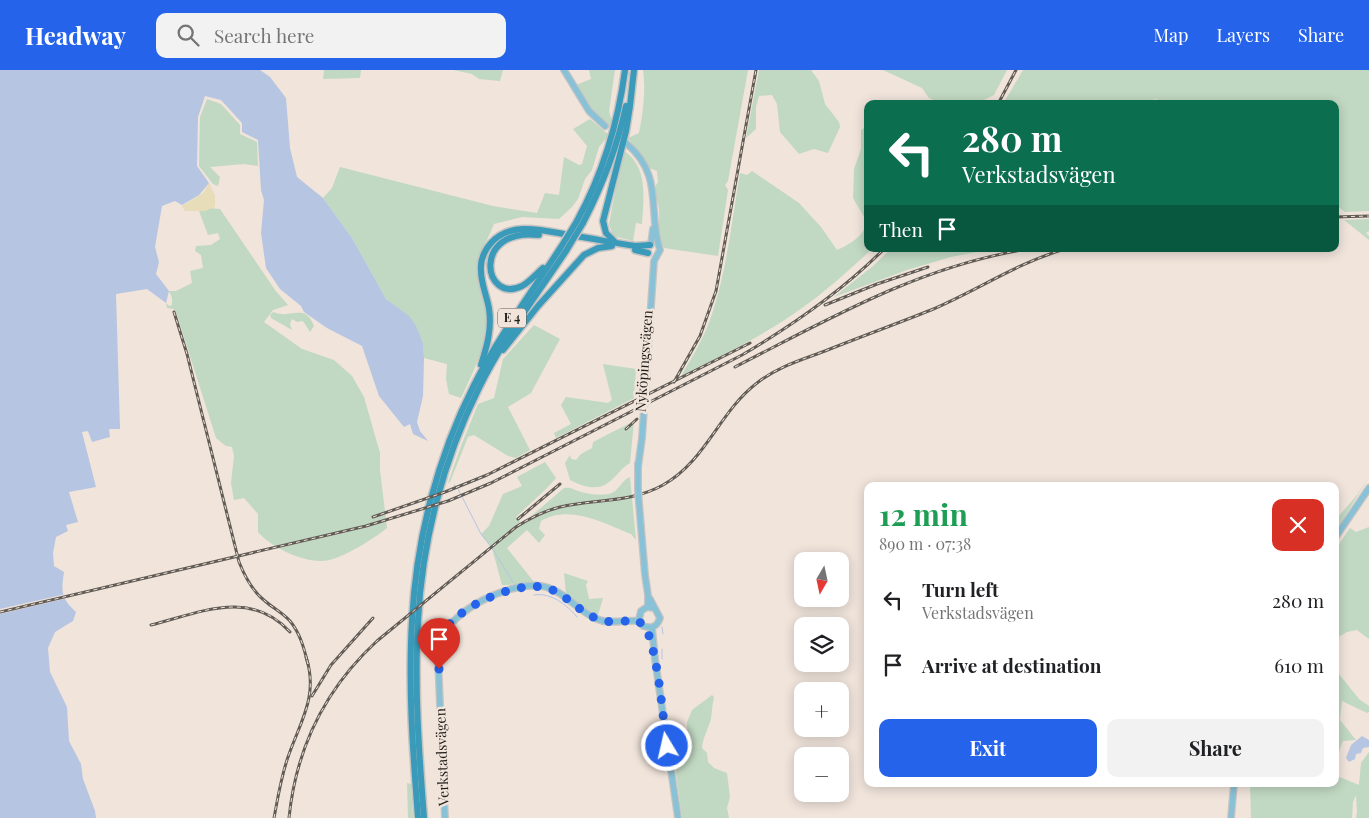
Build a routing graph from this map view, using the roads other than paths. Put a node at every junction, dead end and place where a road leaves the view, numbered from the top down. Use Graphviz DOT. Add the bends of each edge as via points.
graph roads {
  1 [pos="564,70"];
  2 [pos="625,70"];
  3 [pos="633,70"];
  4 [pos="605,126"];
  5 [pos="626,143"];
  6 [pos="653,194"];
  7 [pos="580,222"];
  8 [pos="614,244"];
  9 [pos="651,244"];
  10 [pos="658,245"];
  11 [pos="563,249"];
  12 [pos="651,254"];
  13 [pos="556,255"];
  14 [pos="489,369"];
  15 [pos="474,385"];
  16 [pos="1369,488"];
  17 [pos="1339,532"];
  18 [pos="651,608"];
  19 [pos="639,618"];
  20 [pos="649,627"];
  21 [pos="1234,787"];
  22 [pos="418,818"];
  23 [pos="424,818"];
  24 [pos="445,818"];
  25 [pos="678,818"];
  26 [pos="1232,818"];
  1 -- 4 [label="main road" via="589,111"];
  2 -- 7 [label="highway, E 4" via="610,145"];
  3 -- 7 [label="highway, E 4" via="616,147 597,196"];
  3 -- 8 [label="highway" via="626,131 603,221 606,234"];
  5 -- 6 [label="main road" via="646,168"];
  6 -- 9 [label="main road"];
  6 -- 10 [label="main road"];
  7 -- 11 [label="highway, E 4, bridge"];
  8 -- 9 [label="highway"];
  8 -- 12 [label="highway"];
  8 -- 13 [label="highway" via="521,234 496,248 490,261 490,271 498,284 518,288"];
  8 -- 14 [label="highway" via="584,255 538,306"];
  8 -- 15 [label="highway" via="522,229 509,231 494,240 486,249 481,266 490,324 487,347"];
  9 -- 10 [label="main road"];
  9 -- 12 [label="main road" via="648,249"];
  10 -- 12 [label="main road" via="660,252"];
  11 -- 13 [label="highway, E 4"];
  11 -- 14 [label="highway, E 4"];
  12 -- 18 [label="main road, Nyköpingsvägen, bridge" via="638,467 645,575"];
  13 -- 15 [label="highway, E 4" via="499,339"];
  14 -- 23 [label="highway, E 4" via="466,416 447,467 431,525 422,577 417,677"];
  15 -- 22 [label="highway, E 4" via="453,432 437,480 416,576 411,677"];
  16 -- 17 [label="main road"];
  18 -- 19 [label="main road" via="644,609"];
  18 -- 20 [label="main road" via="657,610 660,618 656,626"];
  19 -- 20 [label="main road"];
  19 -- 24 [label="main road, Verkstadsvägen" via="599,620 541,586 524,586 502,592 458,617 439,642"];
  20 -- 25 [label="main road"];
  21 -- 26 [label="main road"];
}
